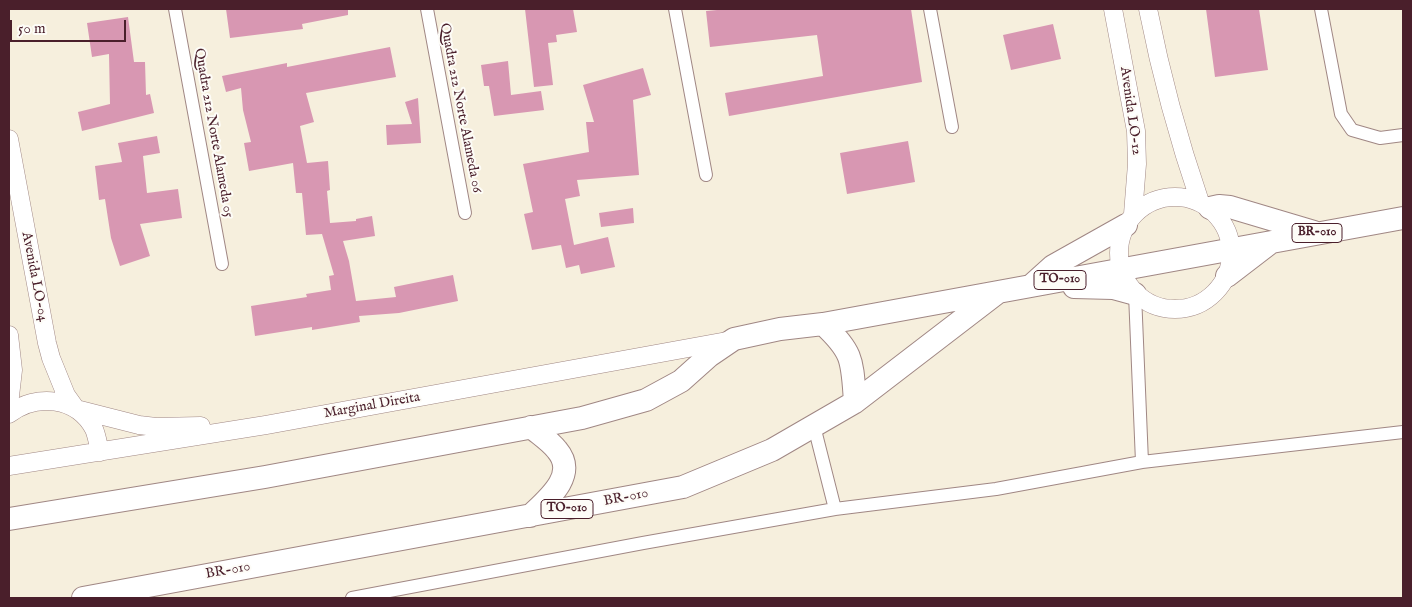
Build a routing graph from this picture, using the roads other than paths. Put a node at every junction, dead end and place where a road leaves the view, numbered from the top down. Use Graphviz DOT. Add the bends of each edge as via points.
graph roads {
  1 [pos="175,9"];
  2 [pos="426,9"];
  3 [pos="675,9"];
  4 [pos="930,9"];
  5 [pos="1113,9"];
  6 [pos="1148,9"];
  7 [pos="1320,9"];
  8 [pos="952,127"];
  9 [pos="1403,135"];
  10 [pos="9,139"];
  11 [pos="706,175"];
  12 [pos="1205,205"];
  13 [pos="465,213"];
  14 [pos="1403,218"];
  15 [pos="1129,219"];
  16 [pos="1317,233"];
  17 [pos="1272,241"];
  18 [pos="1231,249"];
  19 [pos="222,264"];
  20 [pos="1121,268"];
  21 [pos="1227,276"];
  22 [pos="1039,284"];
  23 [pos="1000,291"];
  24 [pos="1135,294"];
  25 [pos="823,324"];
  26 [pos="9,335"];
  27 [pos="734,340"];
  28 [pos="855,402"];
  29 [pos="9,405"];
  30 [pos="76,409"];
  31 [pos="9,414"];
  32 [pos="266,425"];
  33 [pos="814,426"];
  34 [pos="531,427"];
  35 [pos="1403,432"];
  36 [pos="100,452"];
  37 [pos="1142,462"];
  38 [pos="9,466"];
  39 [pos="835,509"];
  40 [pos="530,516"];
  41 [pos="9,518"];
  42 [pos="82,598"];
  43 [pos="352,598"];
  1 -- 19 [label="street, Quadra 212 Norte Alameda 05"];
  2 -- 13 [label="street, Quadra 212 Norte Alameda 06"];
  3 -- 11 [label="street"];
  4 -- 8 [label="street"];
  5 -- 15 [label="street, Avenida LO-12" via="1136,131 1137,164"];
  6 -- 12 [label="street" via="1180,143"];
  7 -- 9 [label="street" via="1341,114 1352,130 1380,138"];
  10 -- 30 [label="street, Avenida LO-04" via="49,351 66,395"];
  12 -- 15 [label="street" via="1183,196 1165,197 1148,203"];
  12 -- 16 [label="highway" via="1230,207"];
  12 -- 18 [label="street" via="1221,219"];
  14 -- 16 [label="highway, BR-010 / BR-010"];
  15 -- 20 [label="street, Avenida LO-12" via="1120,239"];
  15 -- 22 [label="highway" via="1053,266"];
  16 -- 17 [label="highway, BR-010 / BR-010"];
  17 -- 18 [label="highway, BR-010 / BR-010"];
  17 -- 21 [label="highway"];
  18 -- 20 [label="highway, TO-010"];
  18 -- 21 [label="street"];
  20 -- 22 [label="highway, TO-010"];
  20 -- 24 [label="street"];
  21 -- 24 [label="street" via="1210,298 1194,306 1158,307"];
  22 -- 23 [label="highway, TO-010"];
  22 -- 24 [label="highway" via="1114,288"];
  23 -- 25 [label="highway, TO-010"];
  23 -- 28 [label="highway, BR-010 / TO-010"];
  24 -- 37 [label="street"];
  25 -- 27 [label="highway, TO-010" via="780,329"];
  25 -- 28 [label="highway" via="847,350 852,365"];
  26 -- 29 [label="street" via="13,370"];
  27 -- 32 [label="street, Marginal Direita"];
  27 -- 34 [label="highway, TO-010" via="709,356 681,381 646,400 582,418"];
  28 -- 33 [label="highway, BR-010 / TO-010"];
  30 -- 31 [label="street" via="46,400 24,405"];
  30 -- 32 [label="street" via="156,427"];
  30 -- 36 [label="street, Avenida LO-04" via="92,427"];
  32 -- 36 [label="street, Marginal Direita"];
  33 -- 39 [label="street"];
  33 -- 40 [label="highway, BR-010 / TO-010" via="772,450 683,487"];
  34 -- 40 [label="highway" via="557,449 565,467 557,488"];
  34 -- 41 [label="highway, TO-010" via="265,477"];
  35 -- 37 [label="street"];
  36 -- 38 [label="street, Marginal Direita"];
  37 -- 39 [label="street" via="996,489"];
  39 -- 43 [label="street"];
  40 -- 42 [label="highway, BR-010 / TO-010"];
}
